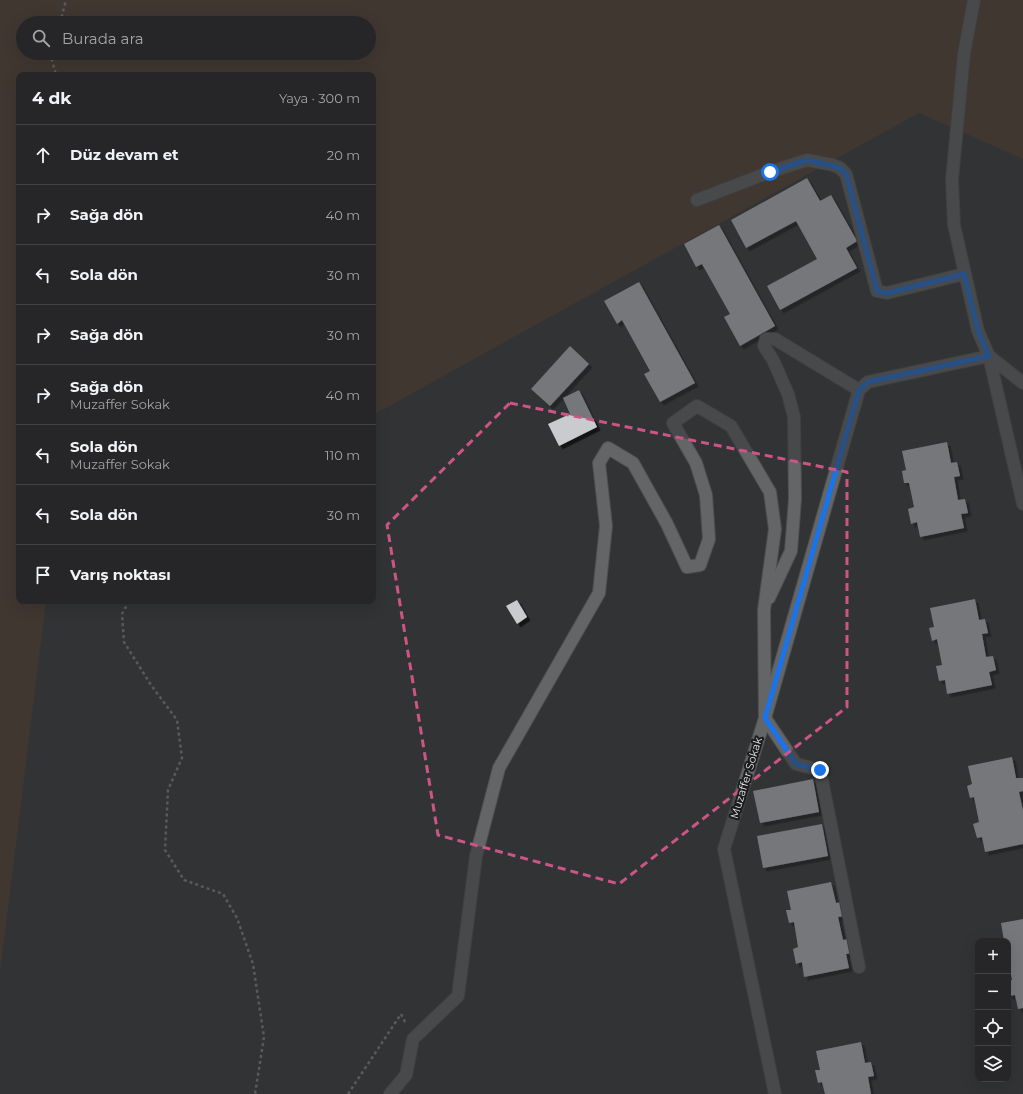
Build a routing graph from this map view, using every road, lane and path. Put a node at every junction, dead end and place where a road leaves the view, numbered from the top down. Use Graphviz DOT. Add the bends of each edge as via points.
graph roads {
  1 [pos="66,0"];
  2 [pos="974,0"];
  3 [pos="62,16"];
  4 [pos="52,60"];
  5 [pos="55,72"];
  6 [pos="697,200"];
  7 [pos="964,274"];
  8 [pos="989,356"];
  9 [pos="1023,383"];
  10 [pos="859,390"];
  11 [pos="1023,504"];
  12 [pos="127,604"];
  13 [pos="764,610"];
  14 [pos="765,718"];
  15 [pos="859,967"];
  16 [pos="413,1039"];
  17 [pos="255,1094"];
  18 [pos="348,1094"];
  19 [pos="390,1094"];
  20 [pos="775,1094"];
  1 -- 3 [label="path"];
  2 -- 7 [label="street" via="964,54 952,180 954,225"];
  4 -- 5 [label="path"];
  6 -- 7 [label="street" via="807,160 833,165 846,174 877,291 887,293"];
  7 -- 8 [label="street" via="978,331"];
  8 -- 9 [label="street"];
  8 -- 10 [label="street" via="868,382"];
  8 -- 11 [label="street"];
  10 -- 13 [label="street" via="775,339 766,339 764,346 788,394 794,417 795,498 791,551"];
  10 -- 14 [label="street, Muzaffer Sokak"];
  12 -- 17 [label="path" via="122,614 124,642 177,720 182,758 168,790 165,850 184,880 223,894 237,918 253,964 264,1037"];
  13 -- 14 [label="street"];
  13 -- 16 [label="street" via="775,529 770,492 731,426 697,406 673,423 696,463 706,495 709,539 700,565 687,567 668,524 633,463 608,448 599,463 606,526 599,593 498,768 476,856 458,996"];
  14 -- 15 [label="street" via="796,764 820,770"];
  14 -- 20 [label="street, Muzaffer Sokak" via="724,849"];
  16 -- 18 [label="path" via="401,1014"];
  16 -- 19 [label="street" via="406,1075"];
}
